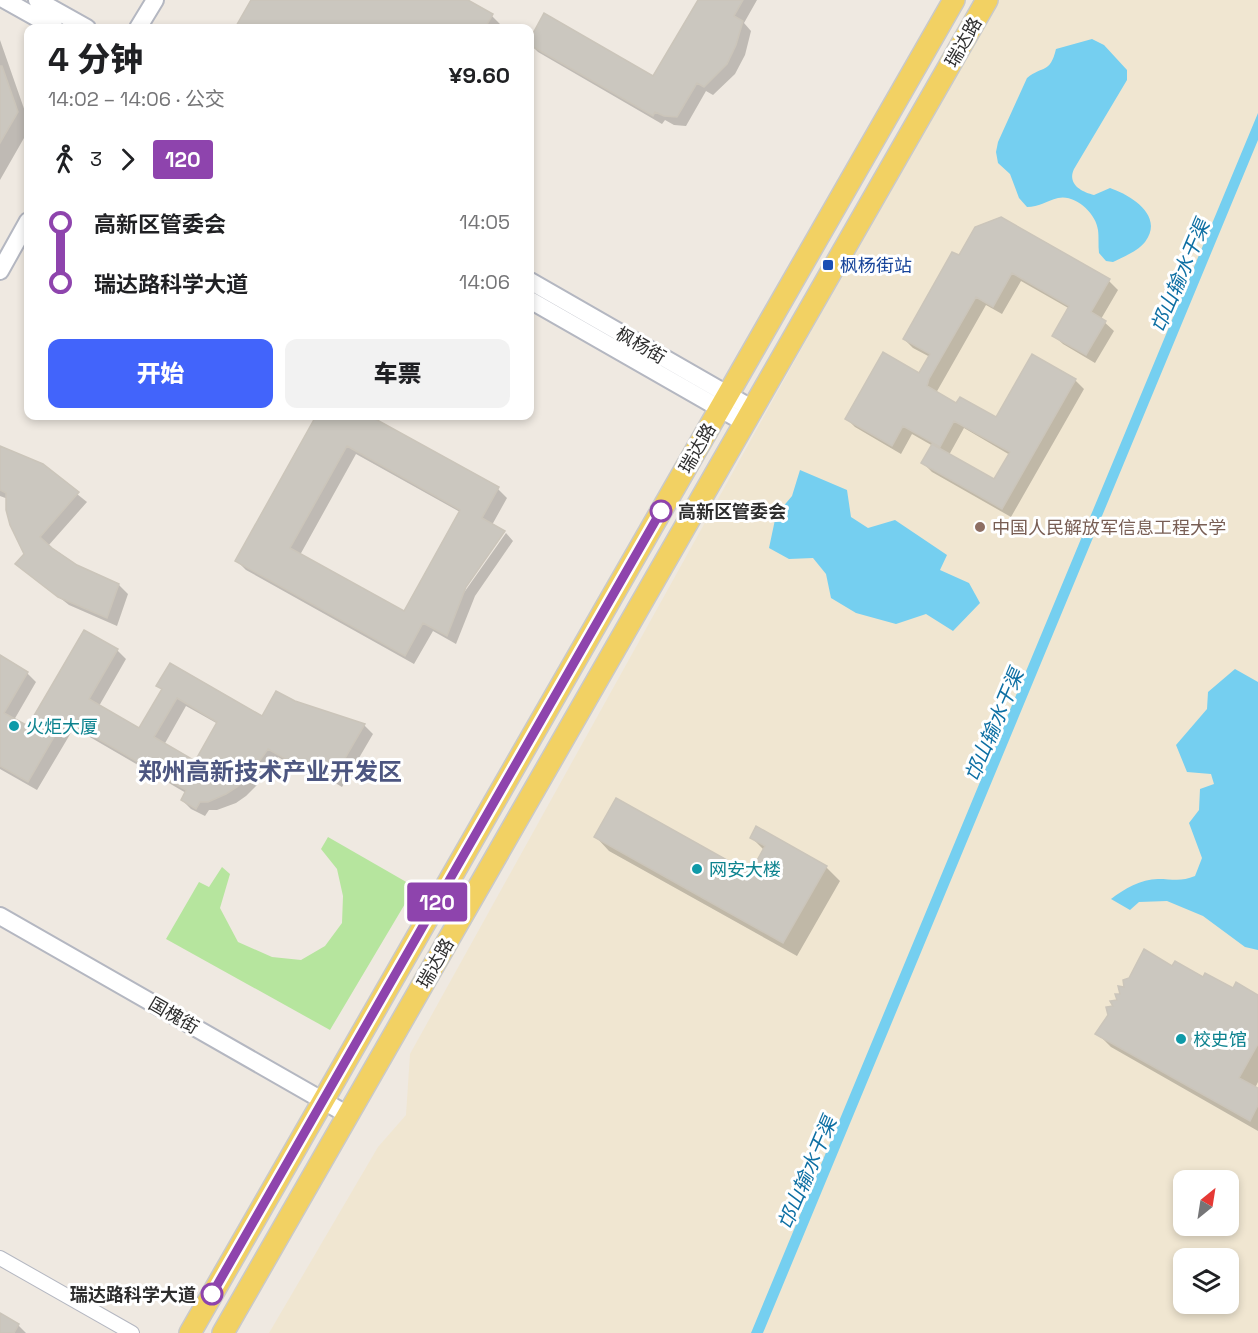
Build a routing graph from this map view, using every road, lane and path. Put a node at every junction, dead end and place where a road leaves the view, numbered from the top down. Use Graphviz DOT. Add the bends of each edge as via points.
graph roads {
  1 [pos="5,0"];
  2 [pos="37,0"];
  3 [pos="155,0"];
  4 [pos="954,0"];
  5 [pos="987,0"];
  6 [pos="48,24"];
  7 [pos="80,24"];
  8 [pos="140,24"];
  9 [pos="24,228"];
  10 [pos="0,271"];
  11 [pos="534,283"];
  12 [pos="534,302"];
  13 [pos="724,401"];
  14 [pos="749,416"];
  15 [pos="0,915"];
  16 [pos="323,1101"];
  17 [pos="348,1115"];
  18 [pos="0,1258"];
  19 [pos="132,1333"];
  20 [pos="190,1333"];
  21 [pos="223,1333"];
  1 -- 6 [label="street"];
  2 -- 7 [label="street"];
  3 -- 8 [label="street"];
  4 -- 13 [label="main road, 瑞达路"];
  5 -- 14 [label="main road, 瑞达路"];
  9 -- 10 [label="street"];
  11 -- 13 [label="street, 枫杨街"];
  12 -- 13 [label="street, 枫杨街"];
  13 -- 14 [label="street, 枫杨街"];
  13 -- 16 [label="main road, 瑞达路"];
  14 -- 17 [label="main road, 瑞达路"];
  15 -- 16 [label="street, 国槐街"];
  16 -- 17 [label="street, 国槐街"];
  16 -- 20 [label="main road, 瑞达路"];
  17 -- 21 [label="main road, 瑞达路"];
  18 -- 19 [label="street"];
}
